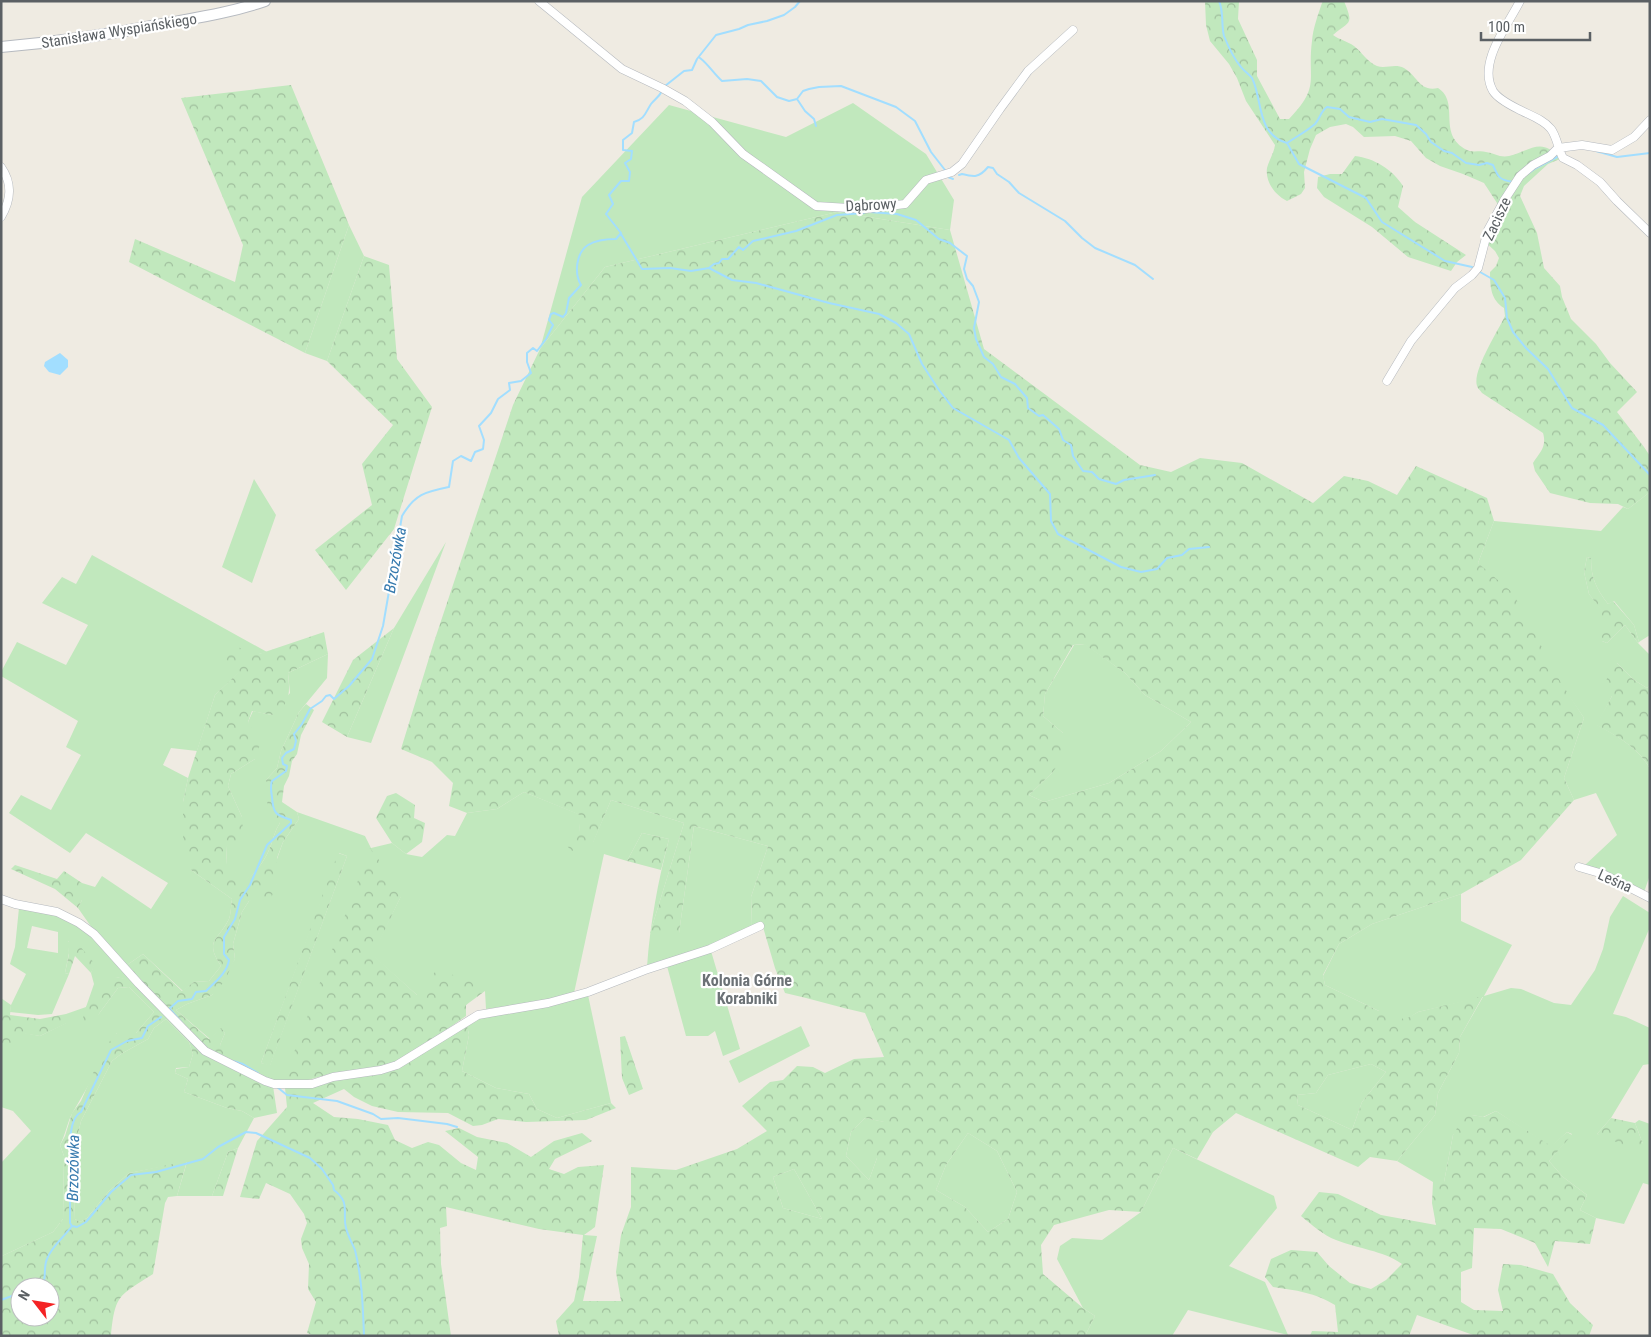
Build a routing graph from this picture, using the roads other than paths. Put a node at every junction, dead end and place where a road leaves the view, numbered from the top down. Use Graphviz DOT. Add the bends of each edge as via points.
graph roads {
  1 [pos="265,1"];
  2 [pos="539,1"];
  3 [pos="1520,1"];
  4 [pos="1073,30"];
  5 [pos="1,47"];
  6 [pos="1650,120"];
  7 [pos="1558,148"];
  8 [pos="1,167"];
  9 [pos="1,217"];
  10 [pos="1650,233"];
  11 [pos="1387,381"];
  12 [pos="1579,867"];
  13 [pos="1650,898"];
  14 [pos="1,899"];
  15 [pos="760,926"];
  1 -- 5 [label="street, Stanisława Wyspiańskiego" via="229,12 121,32"];
  2 -- 4 [label="street, Dąbrowy" via="622,69 685,101 712,122 743,154 816,206 865,209 905,204 926,180 952,172 962,164 1028,71"];
  3 -- 7 [label="street" via="1496,43 1490,84 1502,99 1549,127"];
  6 -- 7 [label="street, Zacisze" via="1634,137 1612,150 1582,145"];
  7 -- 10 [label="street" via="1562,158 1600,182"];
  7 -- 11 [label="street, Zacisze" via="1520,176 1488,230 1478,268 1455,288 1412,341"];
  8 -- 9 [label="street" via="9,182 10,197"];
  12 -- 13 [label="street, Leśna" via="1603,874"];
  14 -- 15 [label="street" via="57,912 79,922 205,1051 265,1081 297,1085 397,1065 478,1015 548,1004 588,992 704,951"];
}
